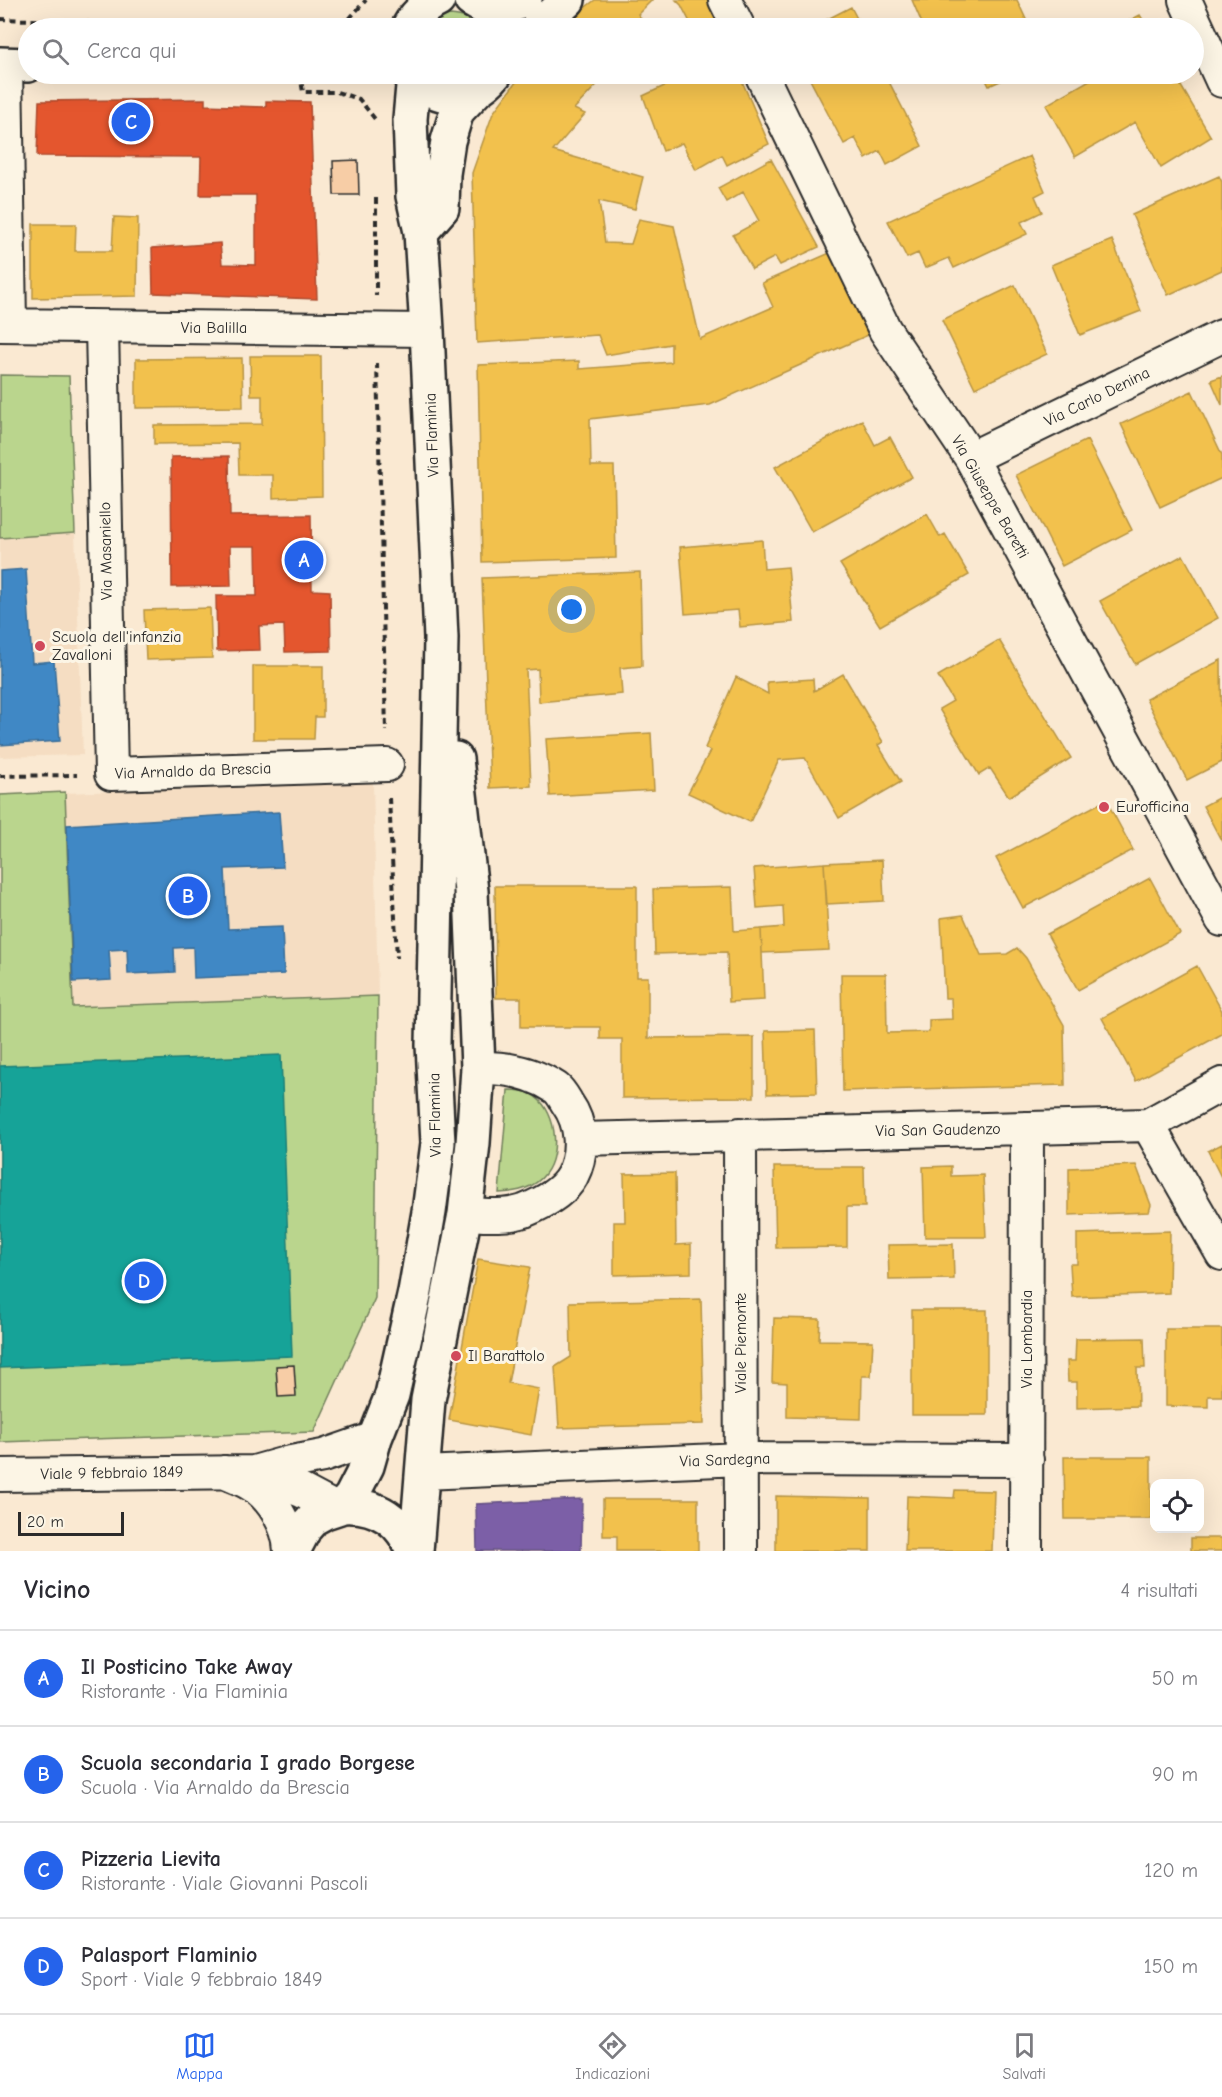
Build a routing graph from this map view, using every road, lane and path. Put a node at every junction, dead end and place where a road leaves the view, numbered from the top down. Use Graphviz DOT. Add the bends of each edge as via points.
graph roads {
  1 [pos="366,0"];
  2 [pos="438,0"];
  3 [pos="525,0"];
  4 [pos="568,0"];
  5 [pos="725,0"];
  6 [pos="1185,0"];
  7 [pos="486,13"];
  8 [pos="351,18"];
  9 [pos="414,18"];
  10 [pos="549,18"];
  11 [pos="734,18"];
  12 [pos="1193,18"];
  13 [pos="0,19"];
  14 [pos="18,20"];
  15 [pos="1204,42"];
  16 [pos="12,64"];
  17 [pos="1222,81"];
  18 [pos="412,84"];
  19 [pos="422,84"];
  20 [pos="482,84"];
  21 [pos="485,84"];
  22 [pos="766,84"];
  23 [pos="421,232"];
  24 [pos="5,325"];
  25 [pos="102,327"];
  26 [pos="427,330"];
  27 [pos="1222,336"];
  28 [pos="971,458"];
  29 [pos="441,638"];
  30 [pos="387,765"];
  31 [pos="111,774"];
  32 [pos="0,776"];
  33 [pos="1222,920"];
  34 [pos="478,1068"];
  35 [pos="1222,1083"];
  36 [pos="1148,1125"];
  37 [pos="1027,1128"];
  38 [pos="740,1134"];
  39 [pos="580,1139"];
  40 [pos="465,1214"];
  41 [pos="1222,1254"];
  42 [pos="375,1438"];
  43 [pos="741,1459"];
  44 [pos="1027,1460"];
  45 [pos="223,1471"];
  46 [pos="254,1472"];
  47 [pos="423,1473"];
  48 [pos="0,1476"];
  49 [pos="338,1507"];
  50 [pos="292,1551"];
  51 [pos="415,1551"];
  52 [pos="741,1551"];
  53 [pos="1026,1551"];
  1 -- 8 [label="path"];
  2 -- 9 [label="street"];
  3 -- 7 [label="street"];
  4 -- 10 [label="street"];
  5 -- 11 [label="street"];
  6 -- 12 [label="street"];
  13 -- 14 [label="path"];
  15 -- 17 [label="street"];
  16 -- 24 [label="street"];
  18 -- 23 [label="street, Via Flaminia" via="413,186"];
  19 -- 20 [label="street" via="450,95 464,95"];
  21 -- 23 [label="street" via="457,111 448,141 442,208"];
  22 -- 28 [label="street, Via Giuseppe Baretti" via="885,330"];
  23 -- 26 [label="street, Via Flaminia"];
  24 -- 25 [label="street, Via Balilla"];
  25 -- 26 [label="street, Via Balilla"];
  25 -- 31 [label="street, Via Masaniello"];
  26 -- 29 [label="street, Via Flaminia"];
  27 -- 28 [label="street, Via Carlo Denina"];
  28 -- 33 [label="street, Via Giuseppe Baretti"];
  29 -- 34 [label="street, Via Flaminia" via="471,891"];
  29 -- 42 [label="street, Via Flaminia" via="433,1044 438,1143 415,1292 392,1395"];
  30 -- 31 [label="street, Via Arnaldo da Brescia"];
  31 -- 32 [label="path, Via Arnaldo da Brescia"];
  34 -- 39 [label="street" via="528,1073 558,1090 576,1115"];
  34 -- 40 [label="street, Via Flaminia"];
  35 -- 36 [label="street"];
  36 -- 37 [label="street, Via San Gaudenzo"];
  36 -- 41 [label="street"];
  37 -- 38 [label="street, Via San Gaudenzo"];
  37 -- 44 [label="street, Via Lombardia"];
  38 -- 39 [label="street, Via San Gaudenzo"];
  38 -- 43 [label="street, Viale Piemonte"];
  39 -- 40 [label="street" via="571,1177 548,1199 523,1211 490,1216"];
  40 -- 47 [label="street, Via Flaminia" via="428,1400"];
  42 -- 46 [label="street, Viale 9 febbraio 1849" via="323,1456"];
  42 -- 49 [label="street, Via Flaminia" via="367,1466 351,1497"];
  43 -- 44 [label="street, Via Sardegna"];
  43 -- 47 [label="street, Via Sardegna"];
  43 -- 52 [label="street, Viale Piemonte"];
  44 -- 53 [label="street, Via Lombardia"];
  45 -- 46 [label="street, Viale 9 febbraio 1849"];
  45 -- 48 [label="street, Viale 9 febbraio 1849"];
  45 -- 50 [label="street, Viale 9 febbraio 1849" via="251,1484 270,1501"];
  46 -- 49 [label="street, Viale 9 febbraio 1849"];
  47 -- 51 [label="street, Via Flaminia"];
  49 -- 50 [label="street, Via Flaminia" via="314,1518"];
  49 -- 51 [label="street" via="365,1506 388,1516"];
}
